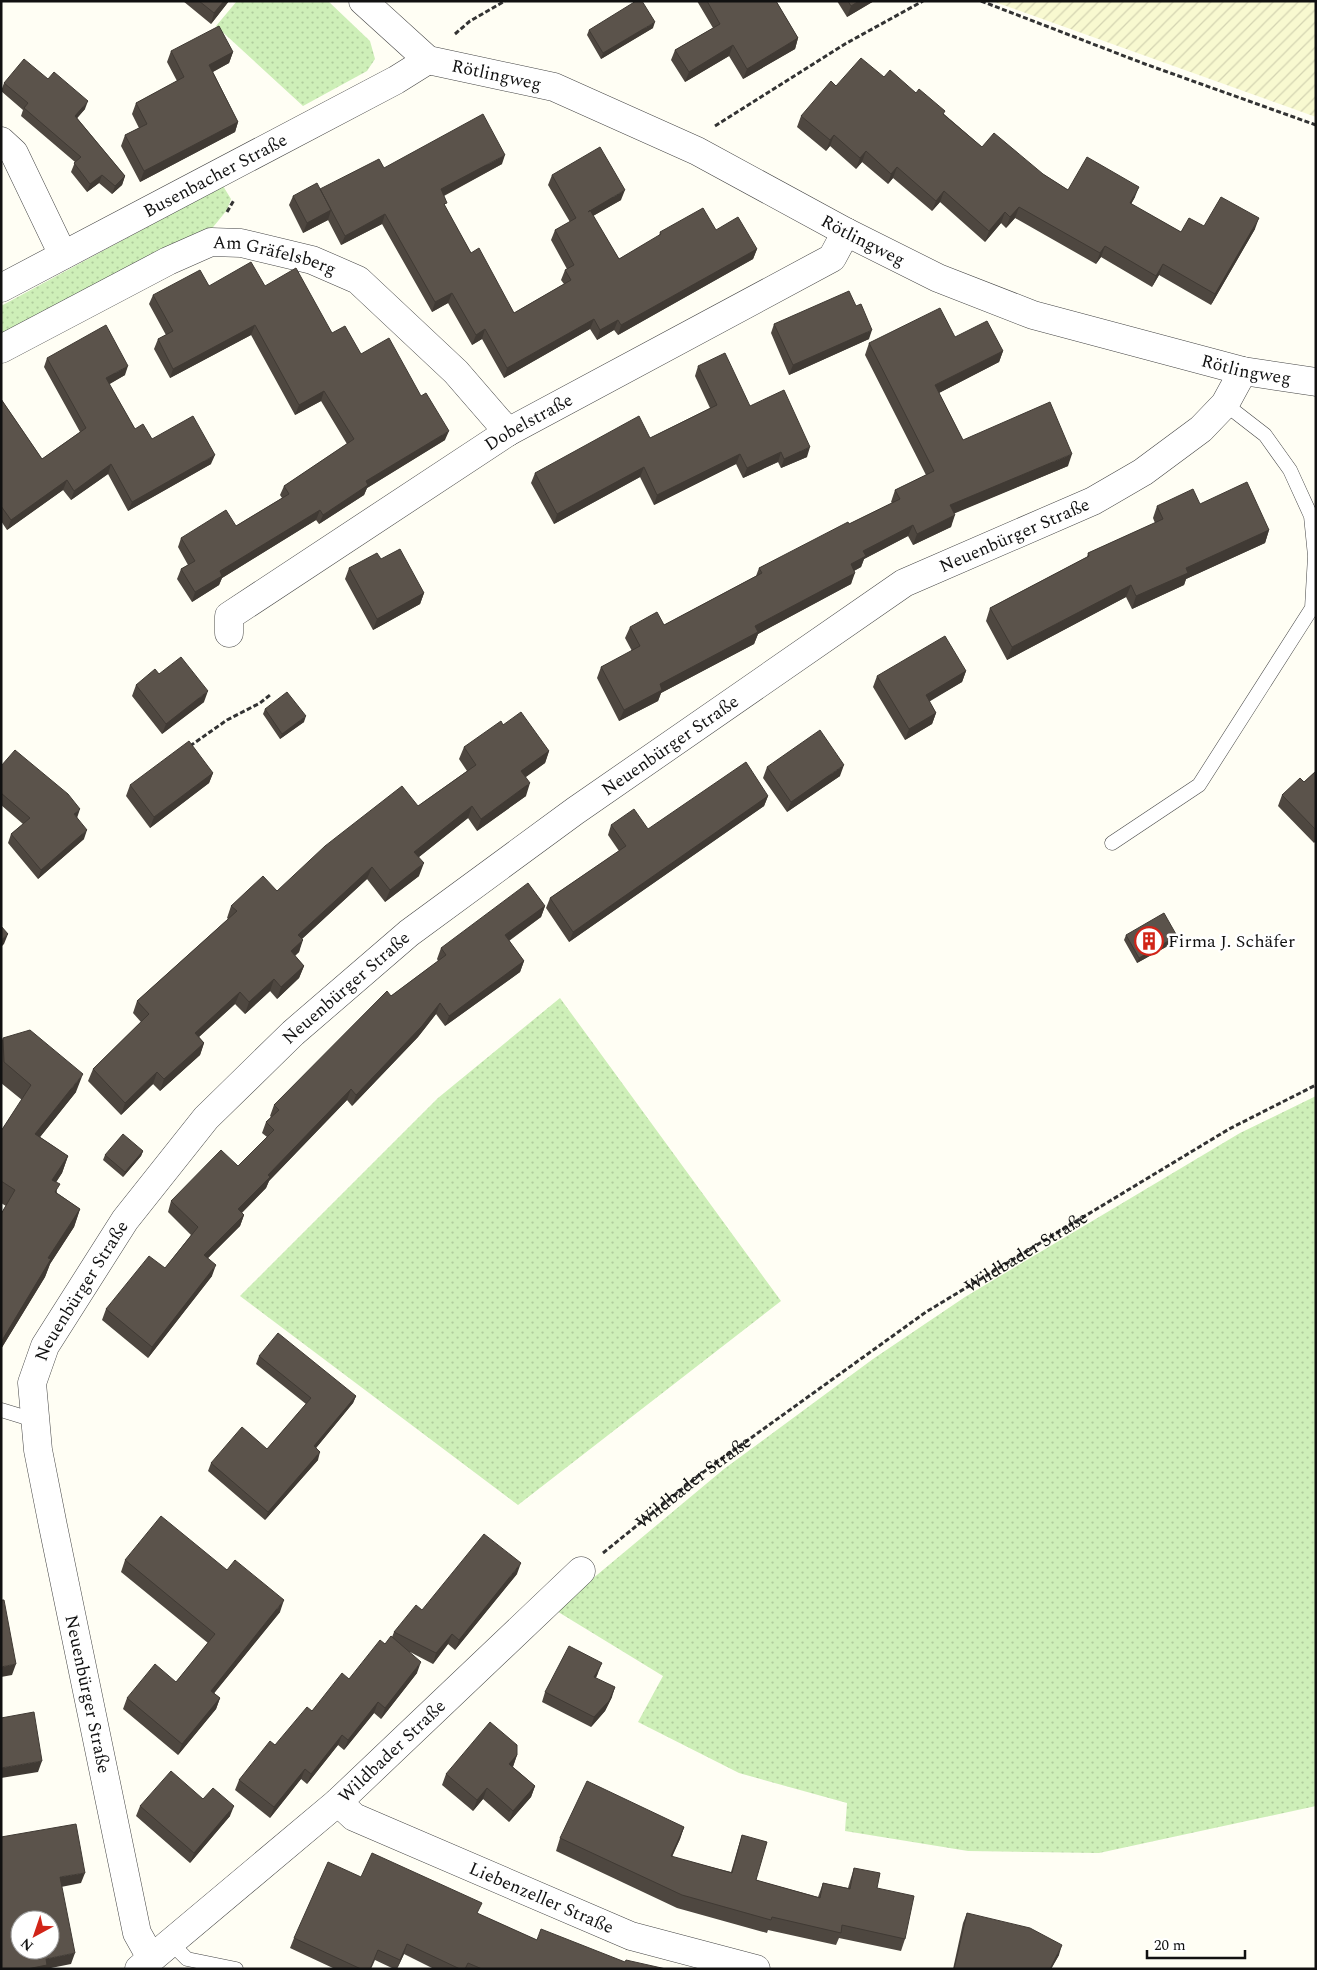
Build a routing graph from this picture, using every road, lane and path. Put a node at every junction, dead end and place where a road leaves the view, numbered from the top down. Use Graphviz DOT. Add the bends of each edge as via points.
graph roads {
  1 [pos="363,1"];
  2 [pos="504,1"];
  3 [pos="923,1"];
  4 [pos="981,1"];
  5 [pos="470,21"];
  6 [pos="428,60"];
  7 [pos="1316,125"];
  8 [pos="1,141"];
  9 [pos="697,152"];
  10 [pos="846,232"];
  11 [pos="63,255"];
  12 [pos="1,288"];
  13 [pos="1,350"];
  14 [pos="1243,371"];
  15 [pos="1316,382"];
  16 [pos="1225,404"];
  17 [pos="508,432"];
  18 [pos="228,633"];
  19 [pos="270,695"];
  20 [pos="187,748"];
  21 [pos="1112,842"];
  22 [pos="1316,1085"];
  23 [pos="1,1410"];
  24 [pos="34,1420"];
  25 [pos="581,1571"];
  26 [pos="338,1802"];
  27 [pos="154,1957"];
  28 [pos="236,1969"];
  29 [pos="756,1969"];
  1 -- 6 [label="street"];
  2 -- 5 [label="path"];
  3 -- 9 [label="path" via="845,44 716,124"];
  4 -- 7 [label="path"];
  6 -- 9 [label="street, Rötlingweg" via="554,87"];
  6 -- 11 [label="street, Busenbacher Straße" via="396,80"];
  8 -- 11 [label="street" via="14,153"];
  9 -- 10 [label="street, Rötlingweg"];
  10 -- 14 [label="street, Rötlingweg" via="938,278 1033,315"];
  10 -- 17 [label="street, Dobelstraße" via="832,258"];
  11 -- 12 [label="street, Busenbacher Straße"];
  13 -- 17 [label="street, Am Gräfelsberg" via="168,261 211,242 241,243 312,260 358,280 456,372"];
  14 -- 15 [label="street, Rötlingweg"];
  14 -- 16 [label="street, Neuenbürger Straße"];
  16 -- 21 [label="lane" via="1264,435 1290,470 1311,516 1316,556 1312,608 1200,785"];
  16 -- 24 [label="street, Neuenbürger Straße" via="1201,429 1150,467 1093,501 904,583 575,811 408,933 293,1033 206,1118 125,1220 45,1346 32,1383"];
  17 -- 18 [label="street, Dobelstraße" via="229,616"];
  19 -- 20 [label="path"];
  22 -- 25 [label="path, Wildbader Straße" via="1229,1129 926,1312 698,1476"];
  23 -- 24 [label="lane"];
  24 -- 27 [label="street, Neuenbürger Straße" via="137,1933"];
  25 -- 26 [label="street, Wildbader Straße"];
  26 -- 27 [label="street, Wildbader Straße"];
  26 -- 29 [label="street, Liebenzeller Straße" via="354,1817 631,1936"];
  27 -- 28 [label="lane" via="187,1959"];
}
